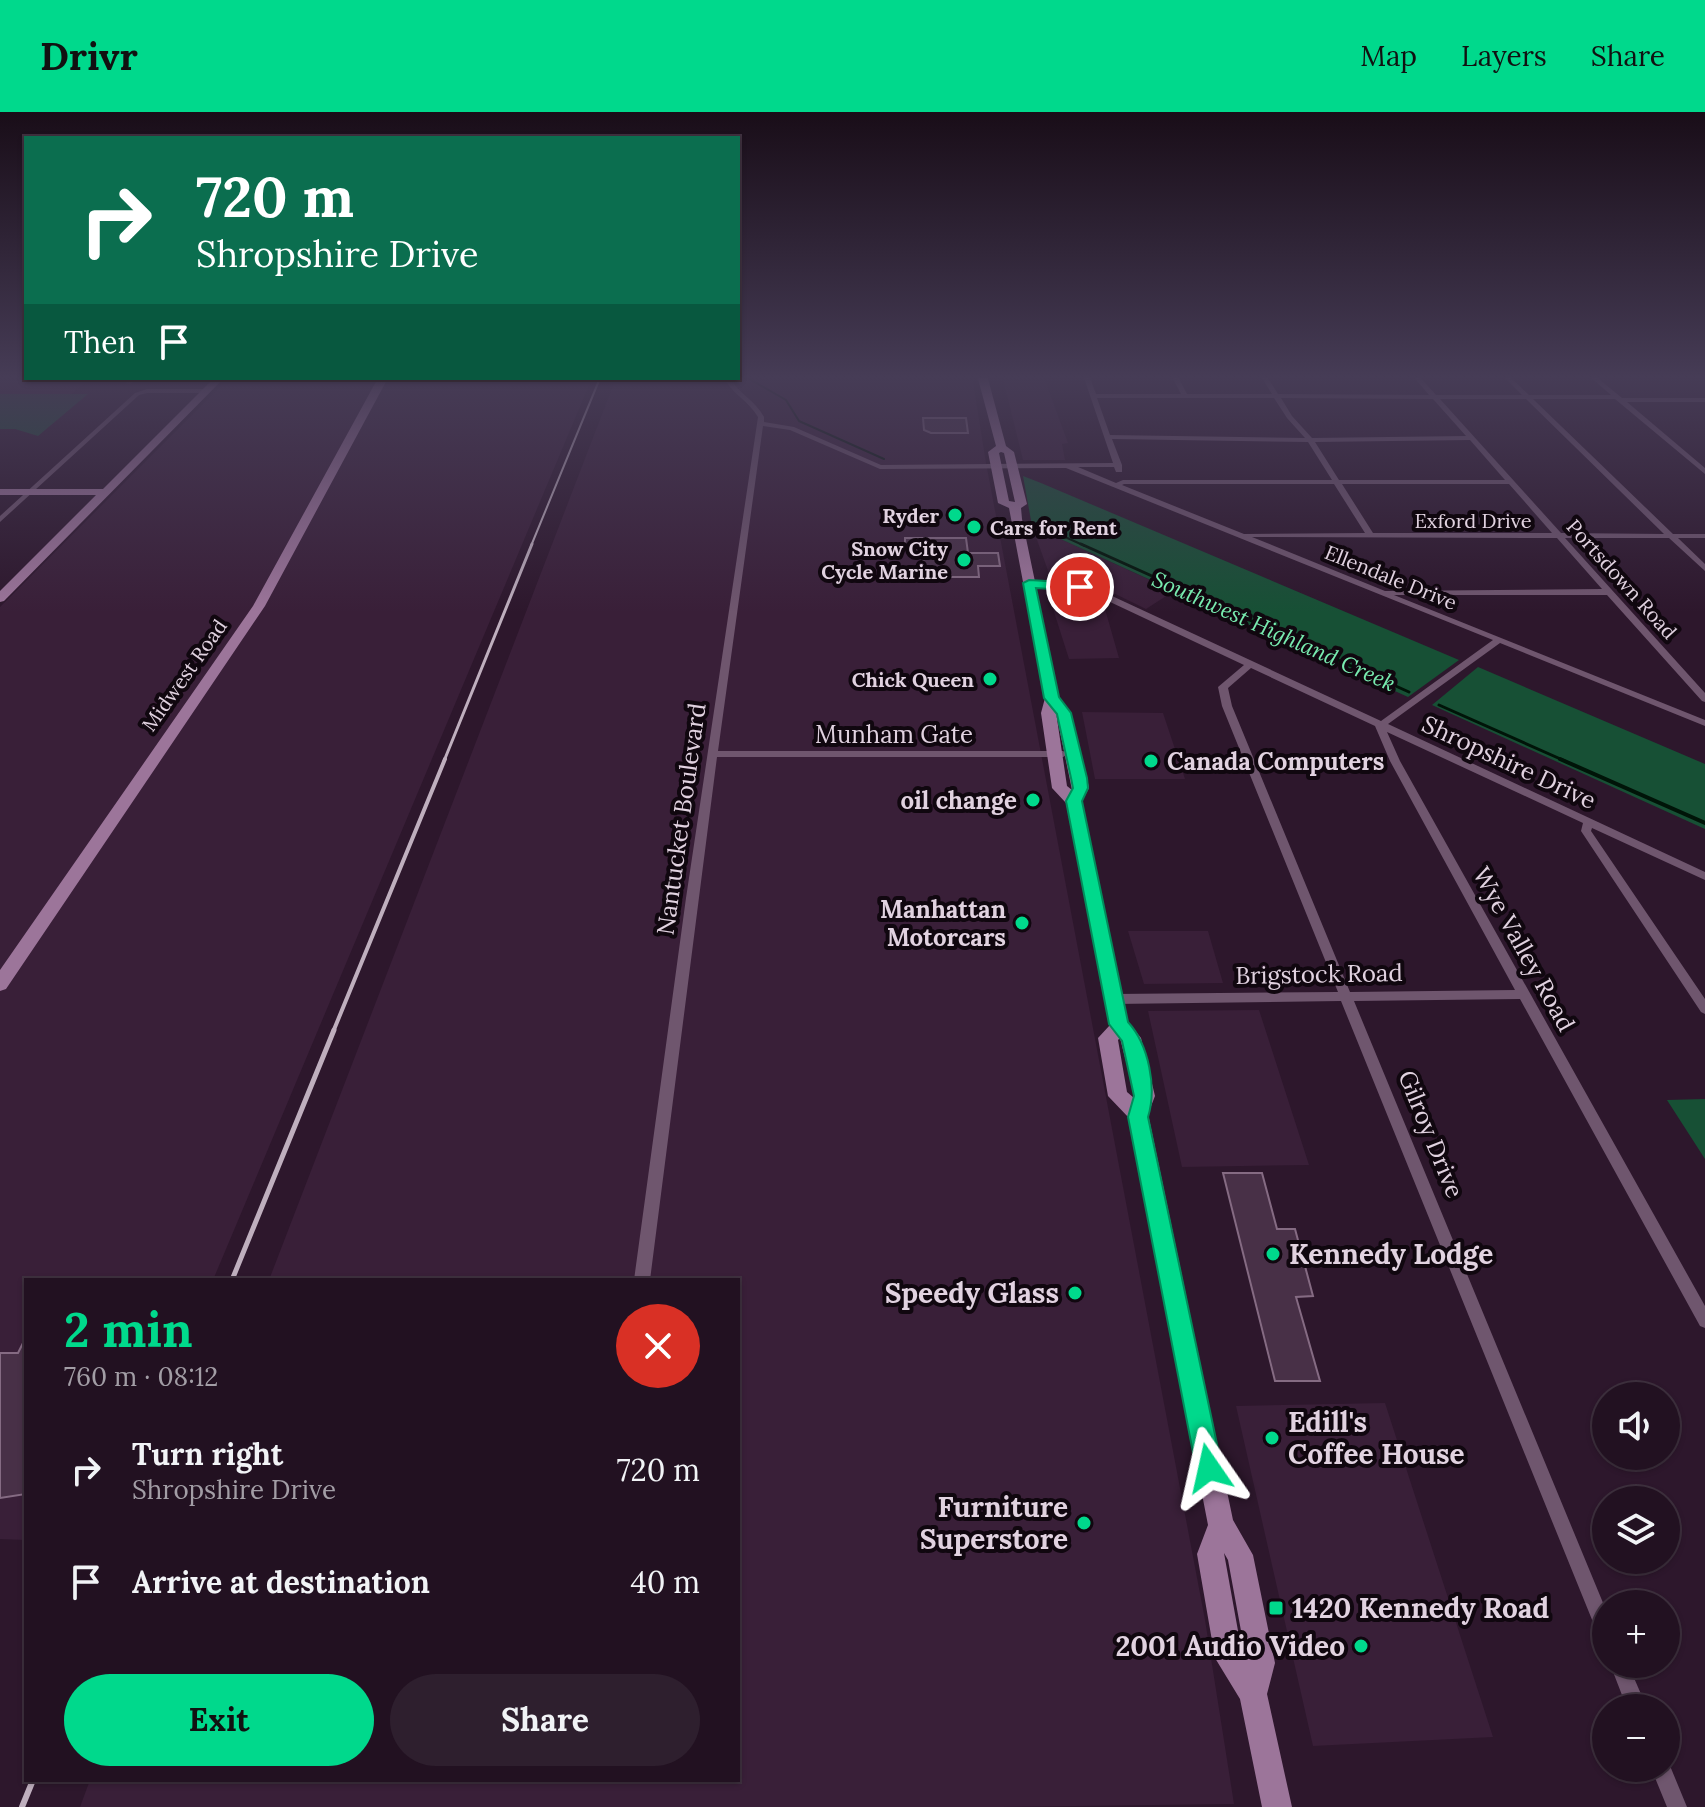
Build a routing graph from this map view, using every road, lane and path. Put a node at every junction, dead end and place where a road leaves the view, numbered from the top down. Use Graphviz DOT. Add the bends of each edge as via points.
graph roads {
  1 [pos="72,454"];
  2 [pos="143,454"];
  3 [pos="342,454"];
  4 [pos="756,454"];
  5 [pos="851,454"];
  6 [pos="993,454"];
  7 [pos="1010,454"];
  8 [pos="1114,454"];
  9 [pos="1319,454"];
  10 [pos="1487,454"];
  11 [pos="1586,454"];
  12 [pos="1684,454"];
  13 [pos="1013,464"];
  14 [pos="1063,464"];
  15 [pos="996,465"];
  16 [pos="1118,465"];
  17 [pos="1705,472"];
  18 [pos="1336,482"];
  19 [pos="1512,482"];
  20 [pos="1120,483"];
  21 [pos="0,492"];
  22 [pos="30,492"];
  23 [pos="105,492"];
  24 [pos="1015,506"];
  25 [pos="0,520"];
  26 [pos="1240,535"];
  27 [pos="1371,536"];
  28 [pos="1559,536"];
  29 [pos="1671,536"];
  30 [pos="1705,536"];
  31 [pos="1705,569"];
  32 [pos="1029,583"];
  33 [pos="1381,592"];
  34 [pos="1610,592"];
  35 [pos="0,598"];
  36 [pos="1499,640"];
  37 [pos="1249,665"];
  38 [pos="1052,698"];
  39 [pos="1705,699"];
  40 [pos="1705,723"];
  41 [pos="1380,726"];
  42 [pos="714,754"];
  43 [pos="1054,754"];
  44 [pos="1073,754"];
  45 [pos="1074,801"];
  46 [pos="1588,824"];
  47 [pos="1705,876"];
  48 [pos="0,984"];
  49 [pos="1524,994"];
  50 [pos="1346,995"];
  51 [pos="1114,999"];
  52 [pos="1705,1009"];
  53 [pos="642,1278"];
  54 [pos="1705,1321"];
  55 [pos="1592,1598"];
  56 [pos="1667,1782"];
  57 [pos="1277,1807"];
  58 [pos="1677,1807"];
  1 -- 22 [label="street"];
  2 -- 23 [label="main road"];
  3 -- 48 [label="main road, Midwest Road" via="259,606"];
  4 -- 42 [label="street, Nantucket Boulevard"];
  5 -- 15 [label="street" via="880,467"];
  6 -- 15 [label="main road"];
  7 -- 13 [label="main road"];
  8 -- 16 [label="street"];
  9 -- 18 [label="street"];
  10 -- 19 [label="street, Portsdown Road"];
  11 -- 29 [label="street"];
  12 -- 17 [label="street"];
  13 -- 14 [label="street"];
  13 -- 15 [label="street"];
  13 -- 24 [label="main road" via="1021,504"];
  14 -- 16 [label="street"];
  14 -- 20 [label="street, Ellendale Drive"];
  15 -- 24 [label="main road" via="1004,503"];
  16 -- 20 [label="street"];
  18 -- 19 [label="street"];
  18 -- 20 [label="street"];
  18 -- 27 [label="street"];
  19 -- 28 [label="street, Portsdown Road"];
  20 -- 26 [label="street, Ellendale Drive"];
  21 -- 22 [label="main road"];
  22 -- 23 [label="main road"];
  22 -- 25 [label="street"];
  23 -- 35 [label="main road"];
  24 -- 32 [label="main road"];
  26 -- 27 [label="street, Exford Drive"];
  26 -- 33 [label="street, Ellendale Drive"];
  27 -- 28 [label="street, Exford Drive"];
  28 -- 29 [label="street, Exford Drive"];
  28 -- 34 [label="street, Portsdown Road"];
  29 -- 30 [label="street, Exford Drive"];
  29 -- 31 [label="street"];
  32 -- 37 [label="street, Shropshire Drive" via="1094,591"];
  32 -- 38 [label="main road"];
  33 -- 34 [label="street"];
  33 -- 36 [label="street, Ellendale Drive"];
  34 -- 39 [label="street, Portsdown Road"];
  36 -- 40 [label="street, Ellendale Drive"];
  36 -- 41 [label="street"];
  37 -- 41 [label="street, Shropshire Drive"];
  37 -- 50 [label="street, Gilroy Drive" via="1223,687 1224,697"];
  38 -- 43 [label="main road" via="1048,713"];
  38 -- 44 [label="main road" via="1064,713"];
  41 -- 46 [label="street, Shropshire Drive"];
  41 -- 49 [label="street, Wye Valley Road"];
  42 -- 43 [label="street, Munham Gate"];
  42 -- 53 [label="street, Nantucket Boulevard"];
  43 -- 44 [label="street, Munham Gate"];
  43 -- 45 [label="main road" via="1060,788"];
  44 -- 45 [label="main road" via="1081,788"];
  45 -- 51 [label="main road"];
  46 -- 47 [label="street, Shropshire Drive"];
  46 -- 52 [label="street" via="1586,831"];
  49 -- 50 [label="street, Brigstock Road"];
  49 -- 54 [label="street, Wye Valley Road"];
  50 -- 51 [label="street, Brigstock Road"];
  50 -- 55 [label="street, Gilroy Drive"];
  51 -- 57 [label="main road" via="1120,1027 1108,1038 1118,1096 1138,1114 1221,1525 1210,1554 1229,1658 1253,1694"];
  56 -- 58 [label="street"];
}
